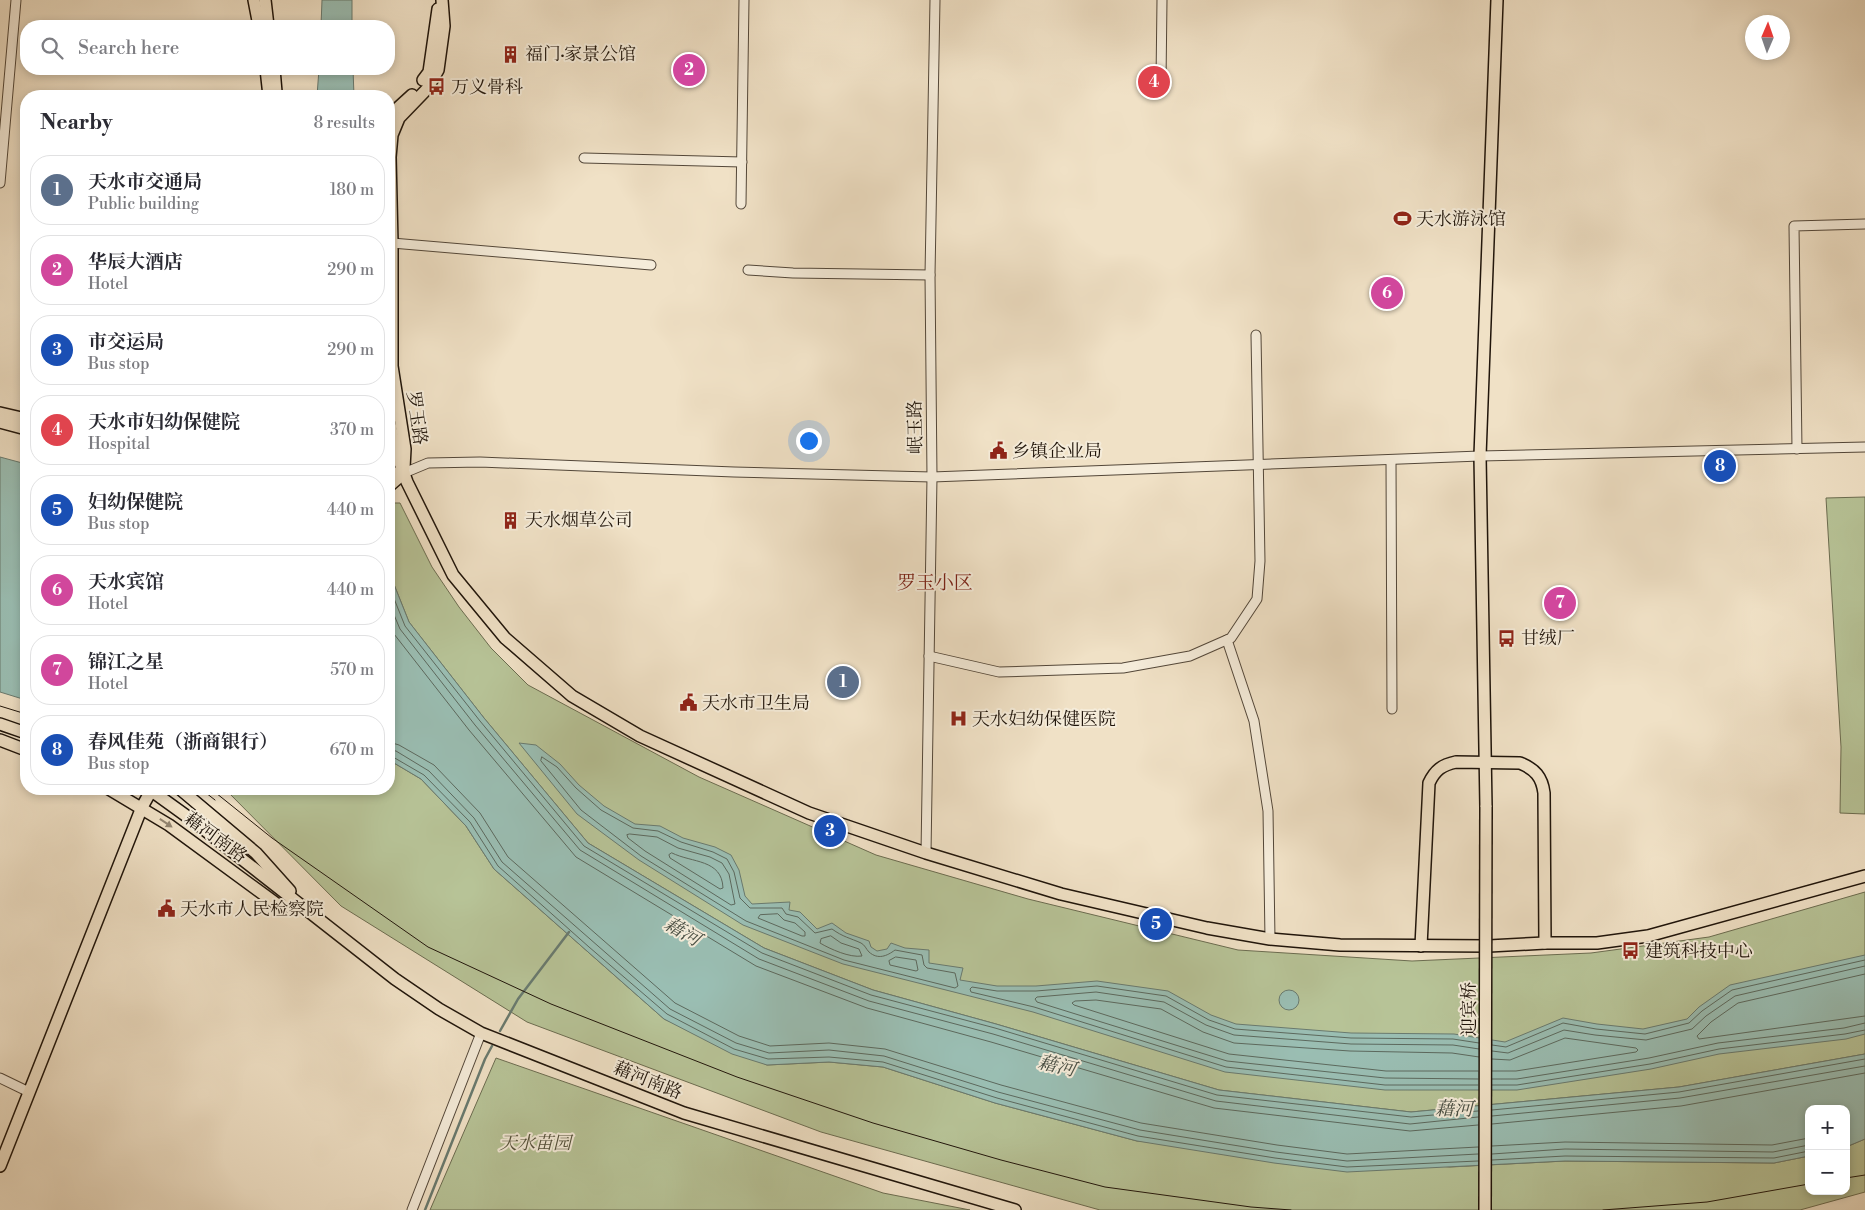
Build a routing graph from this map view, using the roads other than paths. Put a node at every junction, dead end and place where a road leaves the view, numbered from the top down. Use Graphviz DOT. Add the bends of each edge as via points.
graph roads {
  1 [pos="16,0"];
  2 [pos="254,0"];
  3 [pos="265,0"];
  4 [pos="441,0"];
  5 [pos="744,0"];
  6 [pos="935,0"];
  7 [pos="1162,0"];
  8 [pos="1497,0"];
  9 [pos="257,20"];
  10 [pos="267,20"];
  11 [pos="267,75"];
  12 [pos="274,75"];
  13 [pos="1161,81"];
  14 [pos="268,90"];
  15 [pos="276,90"];
  16 [pos="395,110"];
  17 [pos="395,129"];
  18 [pos="584,158"];
  19 [pos="742,162"];
  20 [pos="0,183"];
  21 [pos="741,204"];
  22 [pos="1865,224"];
  23 [pos="395,243"];
  24 [pos="651,265"];
  25 [pos="748,270"];
  26 [pos="930,275"];
  27 [pos="1256,335"];
  28 [pos="395,385"];
  29 [pos="0,413"];
  30 [pos="20,418"];
  31 [pos="0,422"];
  32 [pos="20,427"];
  33 [pos="395,447"];
  34 [pos="1865,447"];
  35 [pos="1797,449"];
  36 [pos="1480,456"];
  37 [pos="1391,460"];
  38 [pos="1258,463"];
  39 [pos="404,473"];
  40 [pos="395,474"];
  41 [pos="932,477"];
  42 [pos="395,481"];
  43 [pos="1227,640"];
  44 [pos="929,656"];
  45 [pos="1392,709"];
  46 [pos="0,718"];
  47 [pos="0,724"];
  48 [pos="20,724"];
  49 [pos="20,731"];
  50 [pos="0,740"];
  51 [pos="20,748"];
  52 [pos="1486,762"];
  53 [pos="119,795"];
  54 [pos="149,795"];
  55 [pos="157,795"];
  56 [pos="187,795"];
  57 [pos="142,808"];
  58 [pos="926,853"];
  59 [pos="1865,876"];
  60 [pos="304,908"];
  61 [pos="1270,939"];
  62 [pos="1545,943"];
  63 [pos="1421,946"];
  64 [pos="481,1033"];
  65 [pos="0,1078"];
  66 [pos="29,1092"];
  67 [pos="0,1166"];
  68 [pos="412,1210"];
  69 [pos="1015,1210"];
  70 [pos="1485,1210"];
  1 -- 20 [label="street"];
  2 -- 9 [label="main road"];
  3 -- 10 [label="main road"];
  4 -- 16 [label="main road, 罗玉路" via="429,72 416,91"];
  4 -- 17 [label="main road, 罗玉路" via="444,26 438,70"];
  5 -- 19 [label="street"];
  6 -- 26 [label="street, 岷玉路"];
  7 -- 13 [label="street"];
  8 -- 36 [label="main road, 迎宾桥"];
  11 -- 14 [label="main road"];
  12 -- 15 [label="main road"];
  18 -- 19 [label="street"];
  19 -- 21 [label="street"];
  22 -- 35 [label="street" via="1794,226"];
  23 -- 24 [label="street"];
  25 -- 26 [label="street"];
  26 -- 41 [label="street, 岷玉路"];
  27 -- 38 [label="street"];
  28 -- 39 [label="main road, 罗玉路" via="405,449"];
  29 -- 30 [label="main road"];
  31 -- 32 [label="main road"];
  33 -- 39 [label="main road, 罗玉路"];
  34 -- 35 [label="street"];
  35 -- 36 [label="street"];
  36 -- 37 [label="street"];
  36 -- 52 [label="main road, 迎宾桥"];
  37 -- 38 [label="street"];
  37 -- 45 [label="street"];
  38 -- 41 [label="street"];
  38 -- 43 [label="street" via="1260,561 1257,599"];
  39 -- 40 [label="main road"];
  39 -- 41 [label="street" via="428,463 480,462"];
  39 -- 42 [label="main road"];
  39 -- 58 [label="main road" via="453,575 504,638 572,696 640,736 809,813"];
  41 -- 44 [label="street, 岷玉路"];
  43 -- 44 [label="street" via="1190,656 1123,668 999,672"];
  43 -- 61 [label="street" via="1254,721 1268,811"];
  44 -- 58 [label="street, 岷玉路"];
  46 -- 48 [label="main road"];
  47 -- 49 [label="main road"];
  50 -- 51 [label="main road"];
  52 -- 62 [label="main road" via="1520,763 1530,767 1543,783"];
  52 -- 63 [label="main road" via="1447,764 1439,768 1429,783"];
  52 -- 70 [label="main road, 迎宾桥, bridge"];
  53 -- 57 [label="main road, 藉河南路"];
  54 -- 57 [label="main road"];
  55 -- 60 [label="main road, 藉河南路"];
  56 -- 60 [label="main road, 藉河南路" via="256,854"];
  57 -- 60 [label="main road, 藉河南路, one-way" via="278,905"];
  57 -- 66 [label="main road"];
  58 -- 61 [label="main road" via="1061,894 1207,928"];
  59 -- 62 [label="main road" via="1648,936 1597,943"];
  60 -- 64 [label="main road, 藉河南路" via="395,979"];
  61 -- 63 [label="main road" via="1340,945"];
  62 -- 63 [label="main road"];
  64 -- 68 [label="street"];
  64 -- 69 [label="main road, 藉河南路" via="684,1113"];
  65 -- 66 [label="street"];
  66 -- 67 [label="main road"];
}
